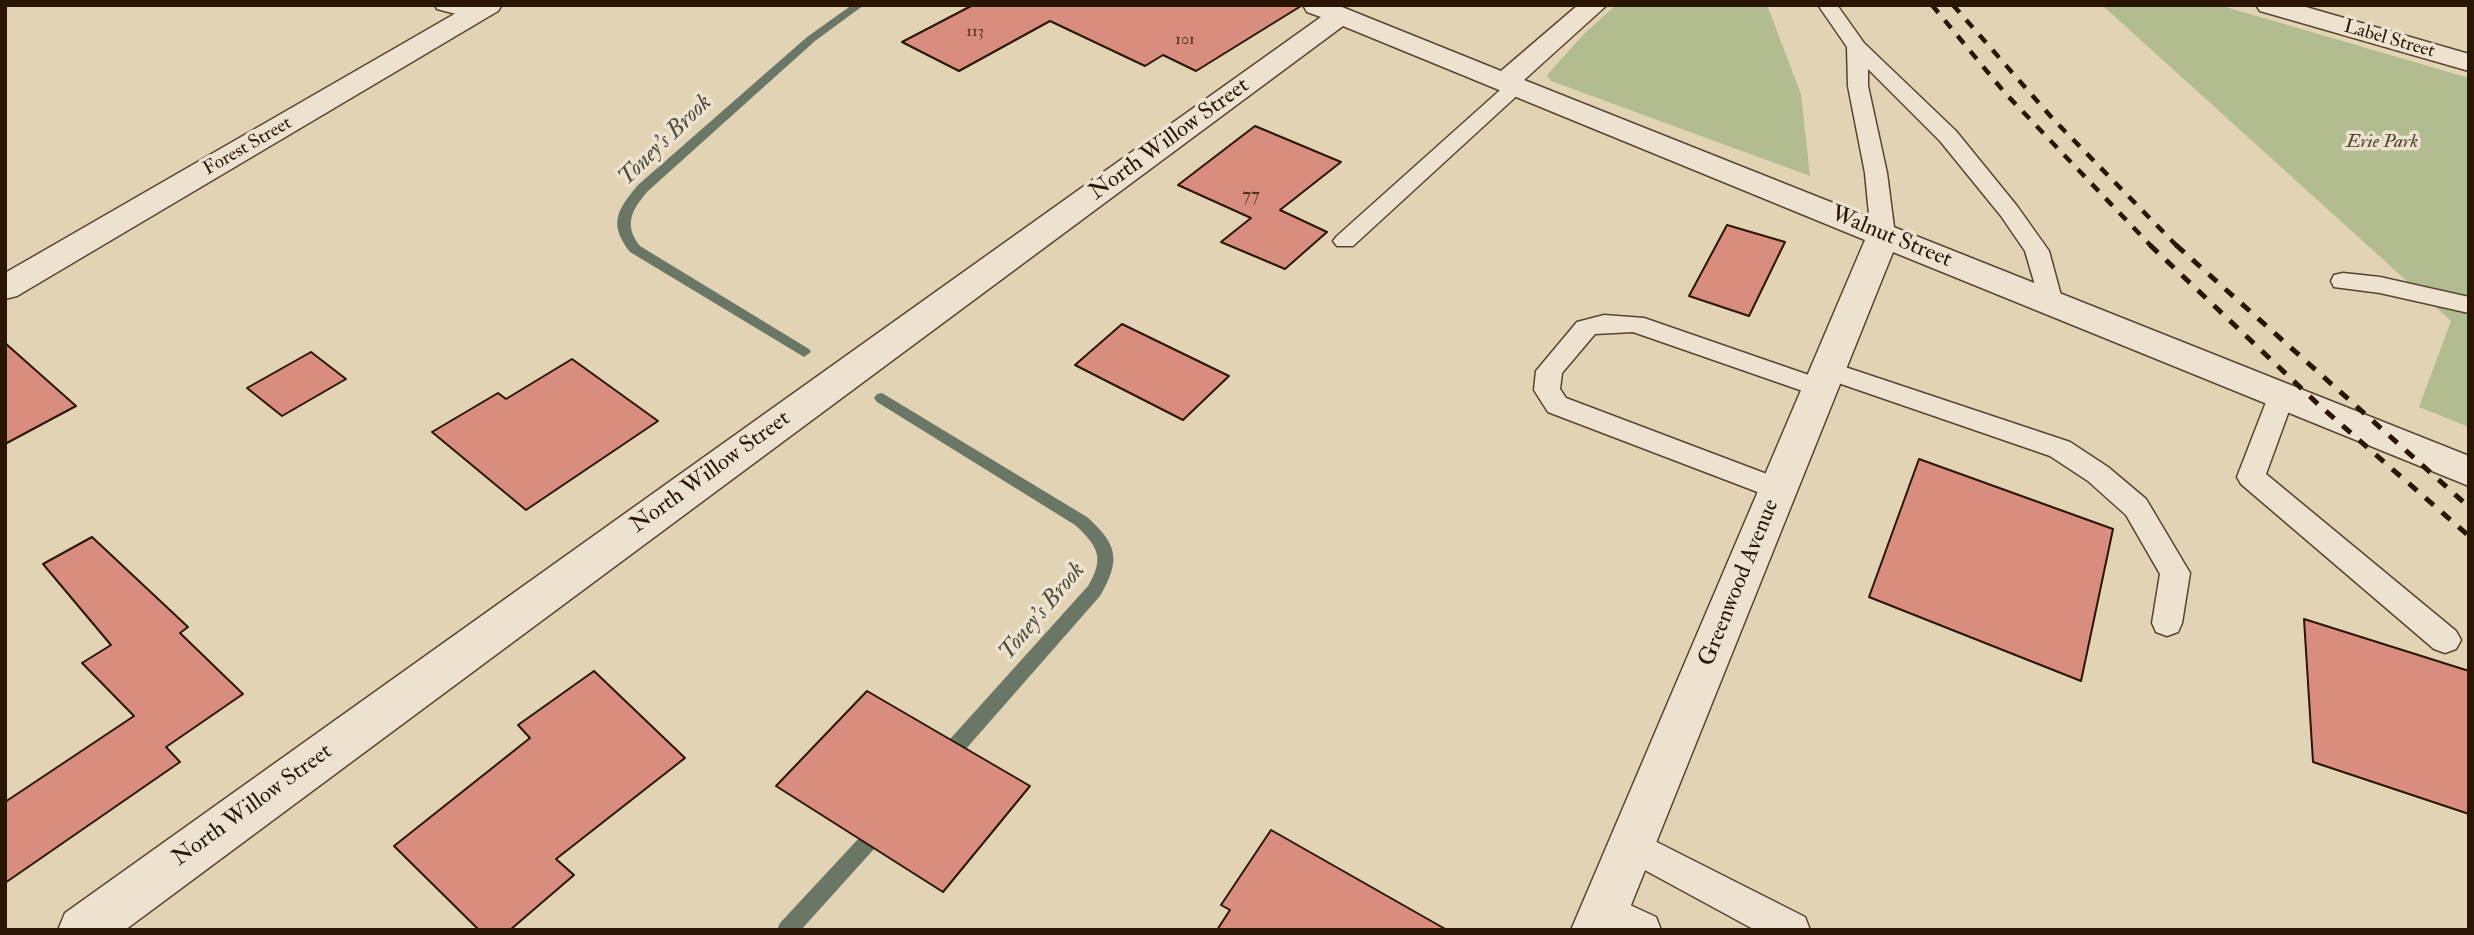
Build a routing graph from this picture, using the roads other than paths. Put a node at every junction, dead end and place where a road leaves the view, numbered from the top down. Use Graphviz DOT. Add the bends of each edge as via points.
graph roads {
  1 [pos="444,5"];
  2 [pos="1594,5"];
  3 [pos="1826,5"];
  4 [pos="2269,5"];
  5 [pos="482,9"];
  6 [pos="1327,11"];
  7 [pos="1857,47"];
  8 [pos="2469,63"];
  9 [pos="1509,85"];
  10 [pos="1883,235"];
  11 [pos="1345,241"];
  12 [pos="2343,281"];
  13 [pos="5,288"];
  14 [pos="2051,303"];
  15 [pos="2469,305"];
  16 [pos="1824,379"];
  17 [pos="2281,397"];
  18 [pos="2469,472"];
  19 [pos="1778,489"];
  20 [pos="2167,623"];
  21 [pos="2445,640"];
  22 [pos="1631,845"];
  23 [pos="1600,920"];
  24 [pos="83,930"];
  25 [pos="1643,930"];
  26 [pos="1792,930"];
  1 -- 5 [label="lane"];
  2 -- 9 [label="street"];
  3 -- 7 [label="lane"];
  4 -- 8 [label="street, Label Street"];
  5 -- 13 [label="street, Forest Street"];
  6 -- 9 [label="street, Walnut Street"];
  6 -- 24 [label="street, North Willow Street"];
  7 -- 10 [label="lane" via="1858,86"];
  7 -- 14 [label="lane" via="1948,136 2037,251"];
  9 -- 10 [label="street, Walnut Street"];
  9 -- 11 [label="lane"];
  10 -- 14 [label="street, Walnut Street"];
  10 -- 16 [label="street, Greenwood Avenue"];
  12 -- 15 [label="lane"];
  14 -- 17 [label="street, Walnut Street"];
  16 -- 19 [label="street, Greenwood Avenue"];
  16 -- 19 [label="lane" via="1635,324 1604,323 1586,328 1549,371 1547,390 1557,405"];
  16 -- 20 [label="lane" via="2060,449 2098,474 2136,507 2175,573"];
  17 -- 18 [label="street, Walnut Street"];
  17 -- 21 [label="lane" via="2250,477"];
  19 -- 22 [label="street, Greenwood Avenue"];
  22 -- 23 [label="street, Greenwood Avenue"];
  22 -- 26 [label="lane"];
  23 -- 25 [label="lane"];
}
